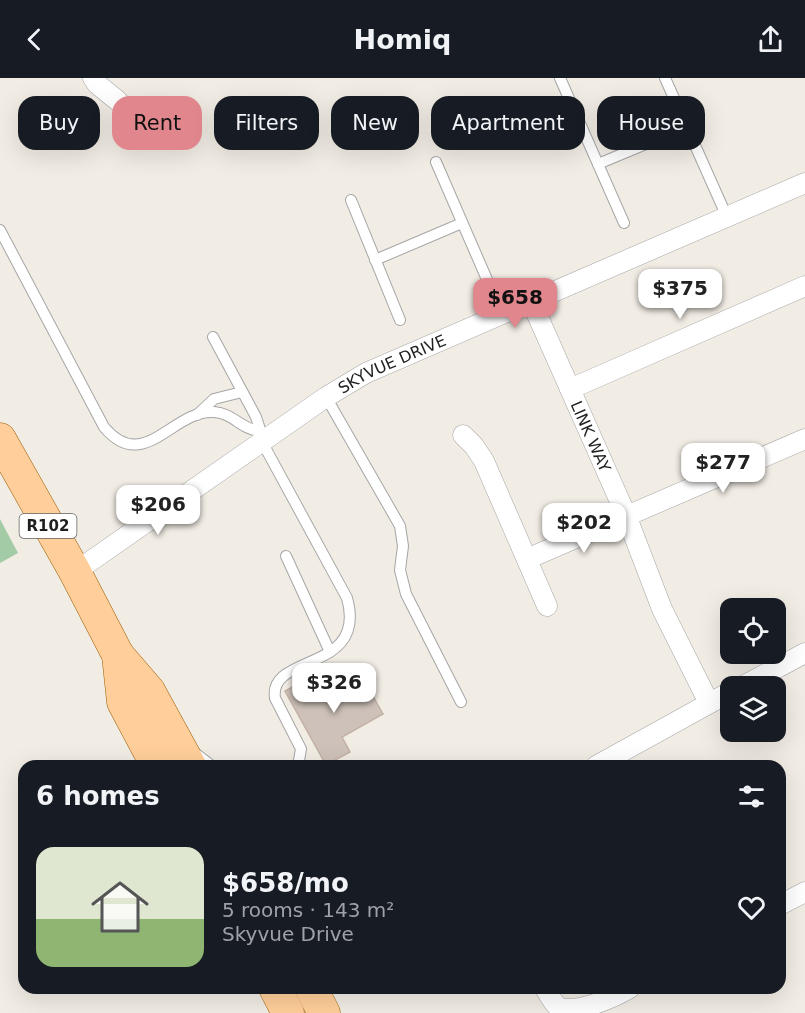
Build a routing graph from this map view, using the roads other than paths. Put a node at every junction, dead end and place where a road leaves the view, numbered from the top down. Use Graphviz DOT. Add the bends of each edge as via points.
graph roads {
  1 [pos="93,78"];
  2 [pos="560,78"];
  3 [pos="665,78"];
  4 [pos="112,96"];
  5 [pos="673,96"];
  6 [pos="632,150"];
  7 [pos="697,150"];
  8 [pos="436,162"];
  9 [pos="598,164"];
  10 [pos="805,183"];
  11 [pos="351,200"];
  12 [pos="727,217"];
  13 [pos="462,223"];
  14 [pos="624,223"];
  15 [pos="0,230"];
  16 [pos="375,260"];
  17 [pos="805,286"];
  18 [pos="531,301"];
  19 [pos="502,314"];
  20 [pos="400,320"];
  21 [pos="213,337"];
  22 [pos="570,389"];
  23 [pos="242,392"];
  24 [pos="326,397"];
  25 [pos="196,415"];
  26 [pos="462,435"];
  27 [pos="261,436"];
  28 [pos="0,439"];
  29 [pos="805,439"];
  30 [pos="626,515"];
  31 [pos="286,556"];
  32 [pos="526,559"];
  33 [pos="75,572"];
  34 [pos="547,606"];
  35 [pos="330,652"];
  36 [pos="805,654"];
  37 [pos="118,655"];
  38 [pos="762,676"];
  39 [pos="720,697"];
  40 [pos="460,702"];
  41 [pos="709,703"];
  42 [pos="184,754"];
  43 [pos="154,760"];
  44 [pos="198,760"];
  45 [pos="299,760"];
  46 [pos="607,760"];
  47 [pos="805,892"];
  48 [pos="786,903"];
  49 [pos="278,994"];
  50 [pos="314,994"];
  51 [pos="549,994"];
  52 [pos="619,994"];
  53 [pos="288,1013"];
  54 [pos="324,1013"];
  1 -- 4 [label="street"];
  2 -- 9 [label="lane"];
  3 -- 5 [label="lane"];
  6 -- 9 [label="lane"];
  7 -- 12 [label="lane"];
  8 -- 13 [label="lane"];
  9 -- 14 [label="lane"];
  10 -- 12 [label="street, SKYVUE DRIVE"];
  11 -- 16 [label="lane"];
  12 -- 18 [label="street, SKYVUE DRIVE"];
  13 -- 16 [label="lane"];
  13 -- 19 [label="lane"];
  15 -- 25 [label="lane" via="104,427 114,439 129,445 147,442"];
  16 -- 20 [label="lane"];
  17 -- 22 [label="street"];
  18 -- 19 [label="street, SKYVUE DRIVE"];
  18 -- 22 [label="street, LINK WAY"];
  19 -- 24 [label="street, SKYVUE DRIVE" via="366,373"];
  21 -- 23 [label="lane"];
  22 -- 30 [label="street, LINK WAY"];
  23 -- 25 [label="lane" via="214,399"];
  23 -- 27 [label="lane"];
  24 -- 27 [label="street, SKYVUE DRIVE"];
  24 -- 40 [label="lane" via="400,526 400,570 406,594"];
  25 -- 27 [label="lane" via="221,412"];
  26 -- 32 [label="street" via="484,461"];
  27 -- 33 [label="street, SKYVUE DRIVE"];
  27 -- 35 [label="lane" via="347,597 351,610 347,635"];
  28 -- 33 [label="main road, R102"];
  29 -- 30 [label="street"];
  30 -- 32 [label="street"];
  30 -- 41 [label="street, LINK WAY" via="662,609"];
  31 -- 35 [label="lane"];
  32 -- 34 [label="street"];
  33 -- 37 [label="main road, R102"];
  35 -- 45 [label="lane" via="285,674 273,689 301,749"];
  36 -- 38 [label="street"];
  37 -- 42 [label="main road, R102" via="149,691"];
  37 -- 43 [label="main road, R102" via="123,702"];
  39 -- 41 [label="street"];
  41 -- 46 [label="street"];
  42 -- 44 [label="lane"];
  47 -- 48 [label="street"];
  49 -- 53 [label="main road"];
  50 -- 54 [label="main road"];
  51 -- 52 [label="street" via="560,1009 572,1012 586,1011"];
}
